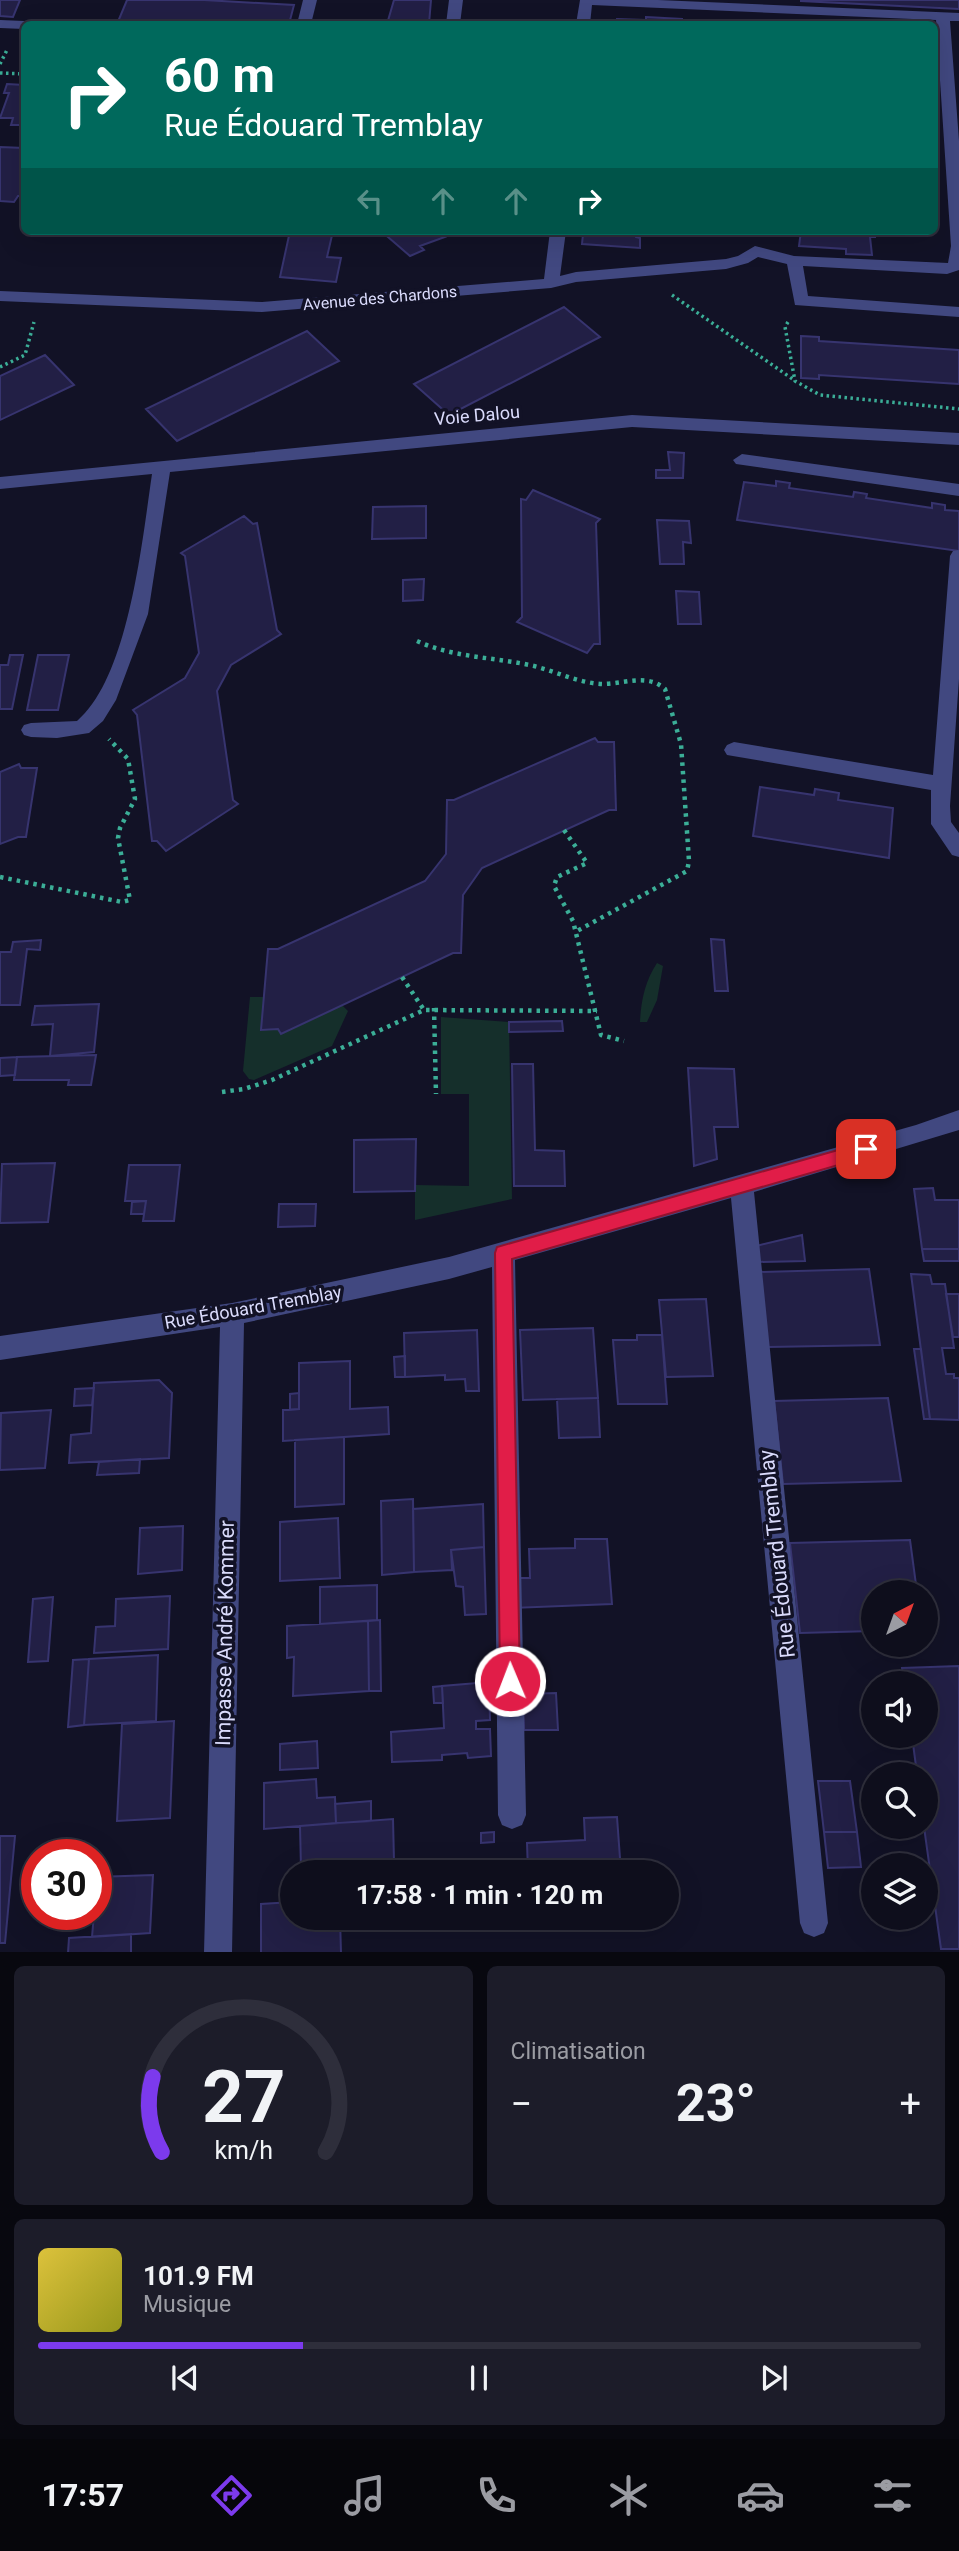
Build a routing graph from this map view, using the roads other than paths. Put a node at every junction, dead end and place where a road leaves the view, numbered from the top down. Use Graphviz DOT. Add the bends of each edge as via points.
graph roads {
  1 [pos="310,0"];
  2 [pos="456,0"];
  3 [pos="760,4"];
  4 [pos="951,17"];
  5 [pos="305,21"];
  6 [pos="453,21"];
  7 [pos="583,21"];
  8 [pos="0,24"];
  9 [pos="21,25"];
  10 [pos="557,235"];
  11 [pos="794,261"];
  12 [pos="551,283"];
  13 [pos="0,296"];
  14 [pos="959,312"];
  15 [pos="959,439"];
  16 [pos="742,460"];
  17 [pos="162,466"];
  18 [pos="0,483"];
  19 [pos="959,490"];
  20 [pos="959,556"];
  21 [pos="31,730"];
  22 [pos="734,750"];
  23 [pos="943,784"];
  24 [pos="959,849"];
  25 [pos="959,1120"];
  26 [pos="742,1185"];
  27 [pos="503,1253"];
  28 [pos="232,1314"];
  29 [pos="0,1348"];
  30 [pos="512,1815"];
  31 [pos="814,1923"];
  32 [pos="218,1952"];
  1 -- 5 [label="street"];
  2 -- 6 [label="street"];
  3 -- 4 [label="street"];
  3 -- 7 [label="street" via="586,1"];
  4 -- 11 [label="street" via="959,246 955,266"];
  8 -- 9 [label="street"];
  10 -- 12 [label="street"];
  11 -- 12 [label="street, Avenue des Chardons" via="756,245 743,260 726,264"];
  11 -- 14 [label="street" via="801,301"];
  12 -- 13 [label="street, Avenue des Chardons" via="262,307"];
  15 -- 17 [label="street, Voie Dalou" via="632,421"];
  16 -- 19 [label="street"];
  17 -- 18 [label="street, Voie Dalou"];
  17 -- 21 [label="street" via="139,614 107,700 90,723 74,730"];
  20 -- 23 [label="street"];
  22 -- 23 [label="street"];
  23 -- 24 [label="street" via="941,824"];
  25 -- 26 [label="street, Rue Édouard Tremblay"];
  26 -- 27 [label="street, Rue Édouard Tremblay"];
  26 -- 31 [label="street, Rue Édouard Tremblay"];
  27 -- 28 [label="street, Rue Édouard Tremblay"];
  27 -- 30 [label="street"];
  28 -- 29 [label="street, Rue Édouard Tremblay"];
  28 -- 32 [label="street, Impasse André Kommer"];
}
